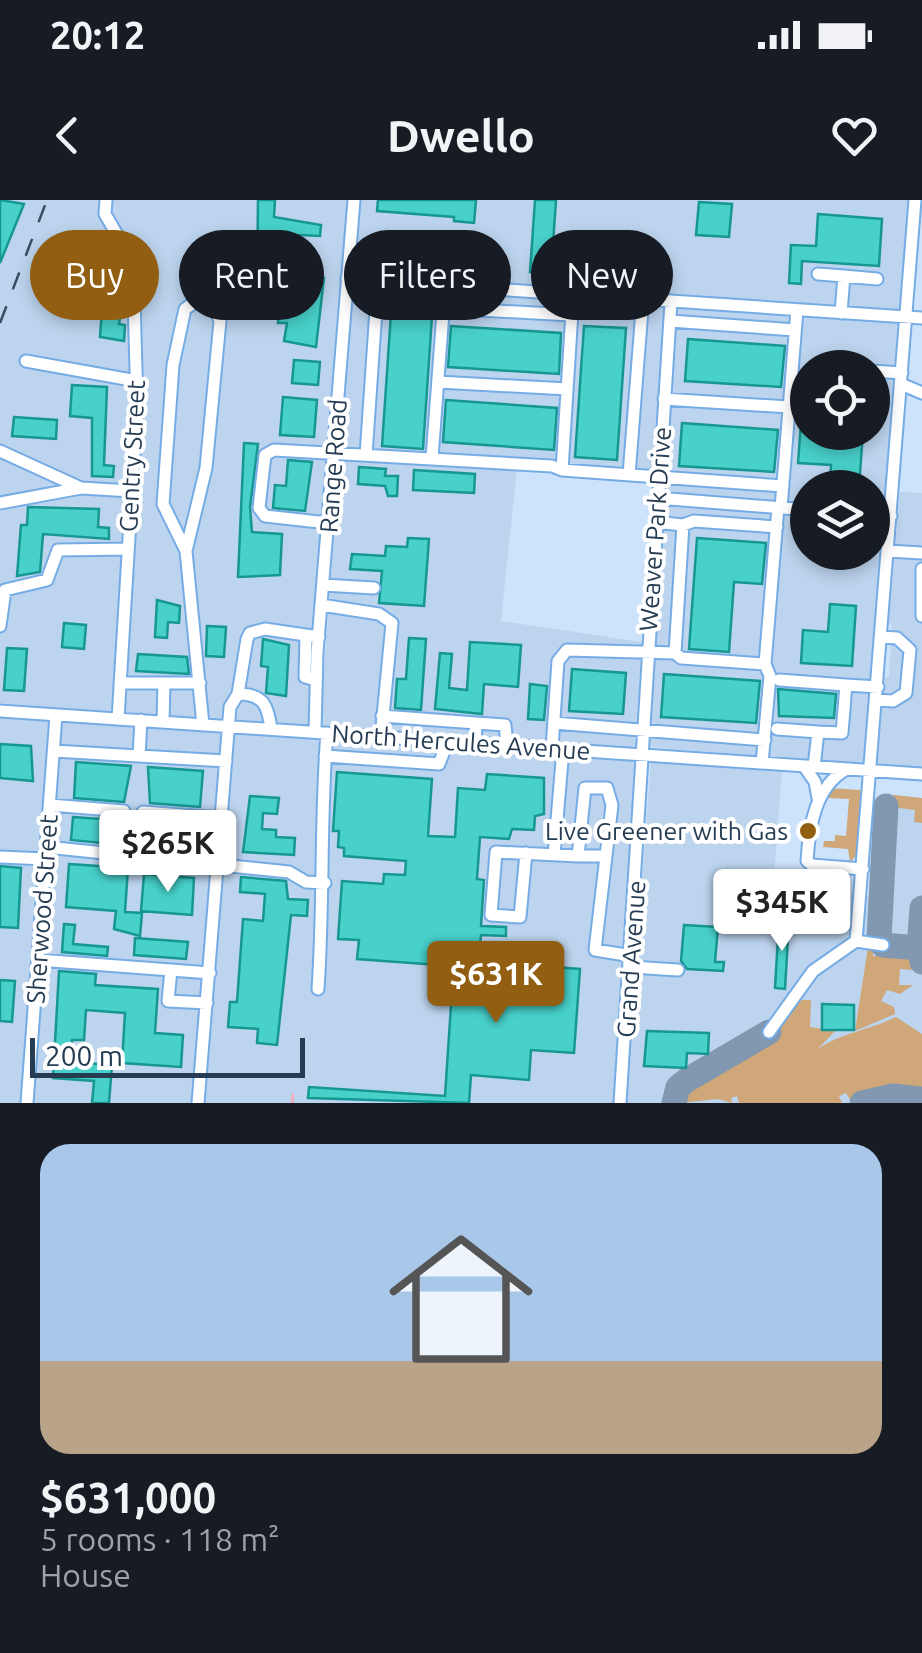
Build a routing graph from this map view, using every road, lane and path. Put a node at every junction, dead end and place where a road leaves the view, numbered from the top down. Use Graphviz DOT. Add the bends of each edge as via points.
graph roads {
  1 [pos="106,200"];
  2 [pos="354,200"];
  3 [pos="915,200"];
  4 [pos="351,230"];
  5 [pos="818,274"];
  6 [pos="844,276"];
  7 [pos="878,279"];
  8 [pos="673,302"];
  9 [pos="797,310"];
  10 [pos="841,313"];
  11 [pos="908,318"];
  12 [pos="922,318"];
  13 [pos="344,319"];
  14 [pos="376,320"];
  15 [pos="442,320"];
  16 [pos="571,320"];
  17 [pos="639,320"];
  18 [pos="670,321"];
  19 [pos="796,330"];
  20 [pos="26,362"];
  21 [pos="890,375"];
  22 [pos="902,378"];
  23 [pos="136,382"];
  24 [pos="438,382"];
  25 [pos="567,390"];
  26 [pos="922,394"];
  27 [pos="664,399"];
  28 [pos="789,407"];
  29 [pos="0,452"];
  30 [pos="334,453"];
  31 [pos="366,454"];
  32 [pos="432,458"];
  33 [pos="562,470"];
  34 [pos="629,475"];
  35 [pos="658,477"];
  36 [pos="783,486"];
  37 [pos="81,488"];
  38 [pos="131,491"];
  39 [pos="657,498"];
  40 [pos="0,503"];
  41 [pos="780,508"];
  42 [pos="790,509"];
  43 [pos="890,516"];
  44 [pos="656,522"];
  45 [pos="328,523"];
  46 [pos="683,525"];
  47 [pos="777,528"];
  48 [pos="128,549"];
  49 [pos="186,550"];
  50 [pos="890,551"];
  51 [pos="922,553"];
  52 [pos="922,569"];
  53 [pos="887,570"];
  54 [pos="323,585"];
  55 [pos="374,588"];
  56 [pos="322,606"];
  57 [pos="922,616"];
  58 [pos="0,622"];
  59 [pos="313,637"];
  60 [pos="882,637"];
  61 [pos="646,652"];
  62 [pos="675,654"];
  63 [pos="765,664"];
  64 [pos="780,680"];
  65 [pos="120,683"];
  66 [pos="164,683"];
  67 [pos="200,683"];
  68 [pos="846,685"];
  69 [pos="877,693"];
  70 [pos="238,694"];
  71 [pos="0,711"];
  72 [pos="56,715"];
  73 [pos="382,716"];
  74 [pos="118,719"];
  75 [pos="425,719"];
  76 [pos="140,720"];
  77 [pos="163,722"];
  78 [pos="456,722"];
  79 [pos="476,723"];
  80 [pos="554,723"];
  81 [pos="203,724"];
  82 [pos="228,726"];
  83 [pos="641,728"];
  84 [pos="270,729"];
  85 [pos="777,729"];
  86 [pos="321,732"];
  87 [pos="818,732"];
  88 [pos="381,736"];
  89 [pos="424,740"];
  90 [pos="765,740"];
  91 [pos="451,742"];
  92 [pos="474,743"];
  93 [pos="506,745"];
  94 [pos="557,749"];
  95 [pos="54,751"];
  96 [pos="646,755"];
  97 [pos="139,756"];
  98 [pos="325,756"];
  99 [pos="226,761"];
  100 [pos="762,763"];
  101 [pos="809,766"];
  102 [pos="847,769"];
  103 [pos="871,770"];
  104 [pos="922,774"];
  105 [pos="818,803"];
  106 [pos="50,805"];
  107 [pos="124,810"];
  108 [pos="143,812"];
  109 [pos="222,818"];
  110 [pos="526,852"];
  111 [pos="46,853"];
  112 [pos="554,855"];
  113 [pos="578,856"];
  114 [pos="603,856"];
  115 [pos="0,857"];
  116 [pos="217,865"];
  117 [pos="863,869"];
  118 [pos="326,884"];
  119 [pos="856,941"];
  120 [pos="883,945"];
  121 [pos="38,960"];
  122 [pos="631,962"];
  123 [pos="171,970"];
  124 [pos="678,970"];
  125 [pos="210,973"];
  126 [pos="318,989"];
  127 [pos="207,1003"];
  128 [pos="769,1032"];
  129 [pos="27,1103"];
  130 [pos="198,1103"];
  131 [pos="620,1103"];
  1 -- 23 [label="street, Gentry Street" via="105,214 134,262"];
  2 -- 4 [label="street, Range Road"];
  3 -- 11 [label="street"];
  5 -- 6 [label="street"];
  6 -- 7 [label="street"];
  6 -- 10 [label="street"];
  8 -- 9 [label="street"];
  9 -- 10 [label="street"];
  9 -- 19 [label="street"];
  10 -- 11 [label="street"];
  11 -- 12 [label="street"];
  11 -- 22 [label="street"];
  13 -- 30 [label="street, Range Road"];
  14 -- 31 [label="street"];
  15 -- 24 [label="street"];
  16 -- 25 [label="street"];
  17 -- 34 [label="street"];
  18 -- 19 [label="street"];
  18 -- 27 [label="street, Weaver Park Drive"];
  19 -- 28 [label="street"];
  20 -- 23 [label="street"];
  21 -- 22 [label="street"];
  22 -- 26 [label="street"];
  22 -- 43 [label="street"];
  23 -- 38 [label="street, Gentry Street"];
  24 -- 25 [label="street"];
  24 -- 32 [label="street"];
  25 -- 33 [label="street"];
  27 -- 28 [label="street"];
  27 -- 35 [label="street, Weaver Park Drive"];
  28 -- 36 [label="street"];
  29 -- 37 [label="street"];
  30 -- 31 [label="street"];
  30 -- 45 [label="street, Range Road"];
  30 -- 45 [label="street" via="274,450 260,472 258,508 265,516"];
  31 -- 32 [label="street"];
  32 -- 33 [label="street"];
  33 -- 34 [label="street"];
  34 -- 35 [label="street"];
  35 -- 36 [label="street"];
  35 -- 39 [label="street, Weaver Park Drive"];
  36 -- 41 [label="street"];
  37 -- 38 [label="street"];
  37 -- 40 [label="street"];
  38 -- 48 [label="street, Gentry Street"];
  39 -- 41 [label="street"];
  39 -- 44 [label="street, Weaver Park Drive"];
  41 -- 42 [label="street"];
  41 -- 47 [label="street"];
  44 -- 46 [label="street"];
  44 -- 61 [label="street, Weaver Park Drive"];
  45 -- 54 [label="street, Range Road"];
  46 -- 47 [label="street"];
  46 -- 62 [label="street"];
  47 -- 63 [label="street"];
  48 -- 58 [label="street" via="58,550 46,580 5,590"];
  48 -- 65 [label="street, Gentry Street"];
  49 -- 49 [label="street" via="206,468 220,321 215,308 198,300 185,308 172,365 163,504"];
  49 -- 67 [label="street"];
  50 -- 51 [label="street"];
  52 -- 57 [label="street"];
  53 -- 60 [label="street"];
  54 -- 55 [label="street"];
  54 -- 56 [label="street, Range Road"];
  56 -- 59 [label="street, Range Road"];
  56 -- 73 [label="street" via="392,622"];
  59 -- 70 [label="street" via="250,632"];
  59 -- 86 [label="street, Range Road"];
  60 -- 69 [label="street"];
  60 -- 69 [label="street" via="898,638 910,650 906,693 893,702"];
  61 -- 62 [label="street"];
  61 -- 80 [label="street" via="567,650 558,661"];
  61 -- 83 [label="street, Weaver Park Drive"];
  62 -- 63 [label="street"];
  63 -- 90 [label="street"];
  64 -- 68 [label="street"];
  65 -- 66 [label="street"];
  65 -- 74 [label="street, Gentry Street"];
  66 -- 67 [label="street"];
  66 -- 77 [label="street"];
  67 -- 81 [label="street"];
  68 -- 69 [label="street"];
  68 -- 87 [label="street" via="842,733"];
  69 -- 103 [label="street"];
  70 -- 82 [label="street"];
  70 -- 84 [label="street" via="262,699"];
  71 -- 72 [label="street, North Hercules Avenue"];
  72 -- 74 [label="street, North Hercules Avenue"];
  72 -- 95 [label="street, Sherwood Street"];
  73 -- 75 [label="street"];
  73 -- 88 [label="street"];
  74 -- 76 [label="street, North Hercules Avenue"];
  75 -- 78 [label="street"];
  75 -- 89 [label="street"];
  76 -- 77 [label="street, North Hercules Avenue"];
  76 -- 97 [label="street"];
  77 -- 81 [label="street, North Hercules Avenue"];
  78 -- 79 [label="street"];
  78 -- 91 [label="street"];
  79 -- 92 [label="street"];
  79 -- 93 [label="street" via="505,725"];
  80 -- 83 [label="street"];
  80 -- 94 [label="street"];
  81 -- 82 [label="street, North Hercules Avenue"];
  82 -- 84 [label="street, North Hercules Avenue"];
  82 -- 99 [label="street"];
  83 -- 90 [label="street"];
  83 -- 96 [label="street, Weaver Park Drive"];
  84 -- 86 [label="street, North Hercules Avenue"];
  85 -- 87 [label="street"];
  86 -- 88 [label="street, North Hercules Avenue"];
  86 -- 98 [label="street, Range Road"];
  87 -- 101 [label="street"];
  88 -- 89 [label="street, North Hercules Avenue"];
  89 -- 91 [label="street, North Hercules Avenue"];
  90 -- 100 [label="street"];
  91 -- 92 [label="street, North Hercules Avenue"];
  91 -- 98 [label="street" via="439,764"];
  92 -- 93 [label="street, North Hercules Avenue"];
  93 -- 94 [label="street, North Hercules Avenue"];
  94 -- 96 [label="street, North Hercules Avenue"];
  94 -- 112 [label="street"];
  95 -- 97 [label="street"];
  95 -- 106 [label="street, Sherwood Street"];
  96 -- 100 [label="street, North Hercules Avenue"];
  96 -- 122 [label="street, Grand Avenue"];
  97 -- 99 [label="street"];
  98 -- 118 [label="street, Range Road"];
  99 -- 109 [label="street"];
  100 -- 101 [label="street, North Hercules Avenue"];
  101 -- 102 [label="street, North Hercules Avenue"];
  101 -- 105 [label="street"];
  102 -- 103 [label="street, North Hercules Avenue"];
  102 -- 105 [label="street" via="827,784"];
  103 -- 104 [label="street, North Hercules Avenue"];
  103 -- 117 [label="street"];
  105 -- 117 [label="street" via="808,864"];
  106 -- 107 [label="street"];
  106 -- 111 [label="street, Sherwood Street"];
  108 -- 109 [label="street"];
  109 -- 116 [label="street"];
  110 -- 110 [label="street" via="496,852 492,915 520,917"];
  110 -- 112 [label="street"];
  111 -- 115 [label="street"];
  111 -- 116 [label="street"];
  111 -- 121 [label="street, Sherwood Street"];
  112 -- 113 [label="street"];
  113 -- 114 [label="street"];
  113 -- 114 [label="street" via="585,788 607,788 612,804"];
  114 -- 122 [label="street" via="595,950"];
  116 -- 118 [label="street" via="289,872"];
  116 -- 125 [label="street"];
  117 -- 119 [label="street"];
  118 -- 126 [label="street, Range Road"];
  119 -- 120 [label="street"];
  119 -- 128 [label="street" via="813,971"];
  121 -- 123 [label="street"];
  121 -- 129 [label="street, Sherwood Street"];
  122 -- 124 [label="street"];
  122 -- 131 [label="street, Grand Avenue"];
  123 -- 125 [label="street"];
  123 -- 127 [label="street" via="168,1001"];
  125 -- 127 [label="street"];
  127 -- 130 [label="street"];
}
